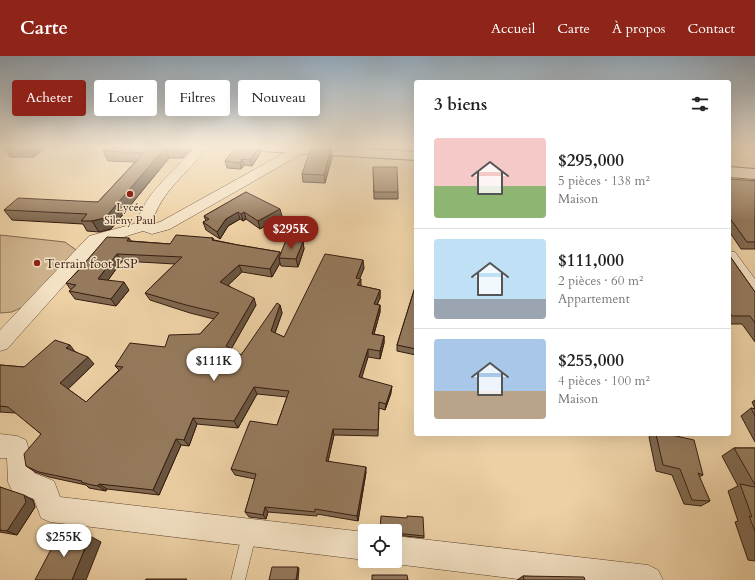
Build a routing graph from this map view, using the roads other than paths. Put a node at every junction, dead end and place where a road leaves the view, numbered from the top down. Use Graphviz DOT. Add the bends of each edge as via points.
graph roads {
  1 [pos="178,171"];
  2 [pos="261,171"];
  3 [pos="731,172"];
  4 [pos="755,174"];
  5 [pos="144,226"];
  6 [pos="731,259"];
  7 [pos="755,292"];
  8 [pos="0,343"];
  9 [pos="0,446"];
  10 [pos="249,533"];
  11 [pos="358,545"];
  12 [pos="402,551"];
  13 [pos="238,580"];
  14 [pos="648,580"];
  1 -- 5 [label="street" via="158,193 146,213"];
  2 -- 5 [label="street" via="165,226 152,229"];
  3 -- 4 [label="main road"];
  5 -- 8 [label="street" via="95,240"];
  6 -- 7 [label="street"];
  9 -- 10 [label="street" via="17,448 21,464 20,482 46,490 50,509"];
  10 -- 11 [label="street"];
  10 -- 13 [label="lane"];
  12 -- 14 [label="street"];
}
